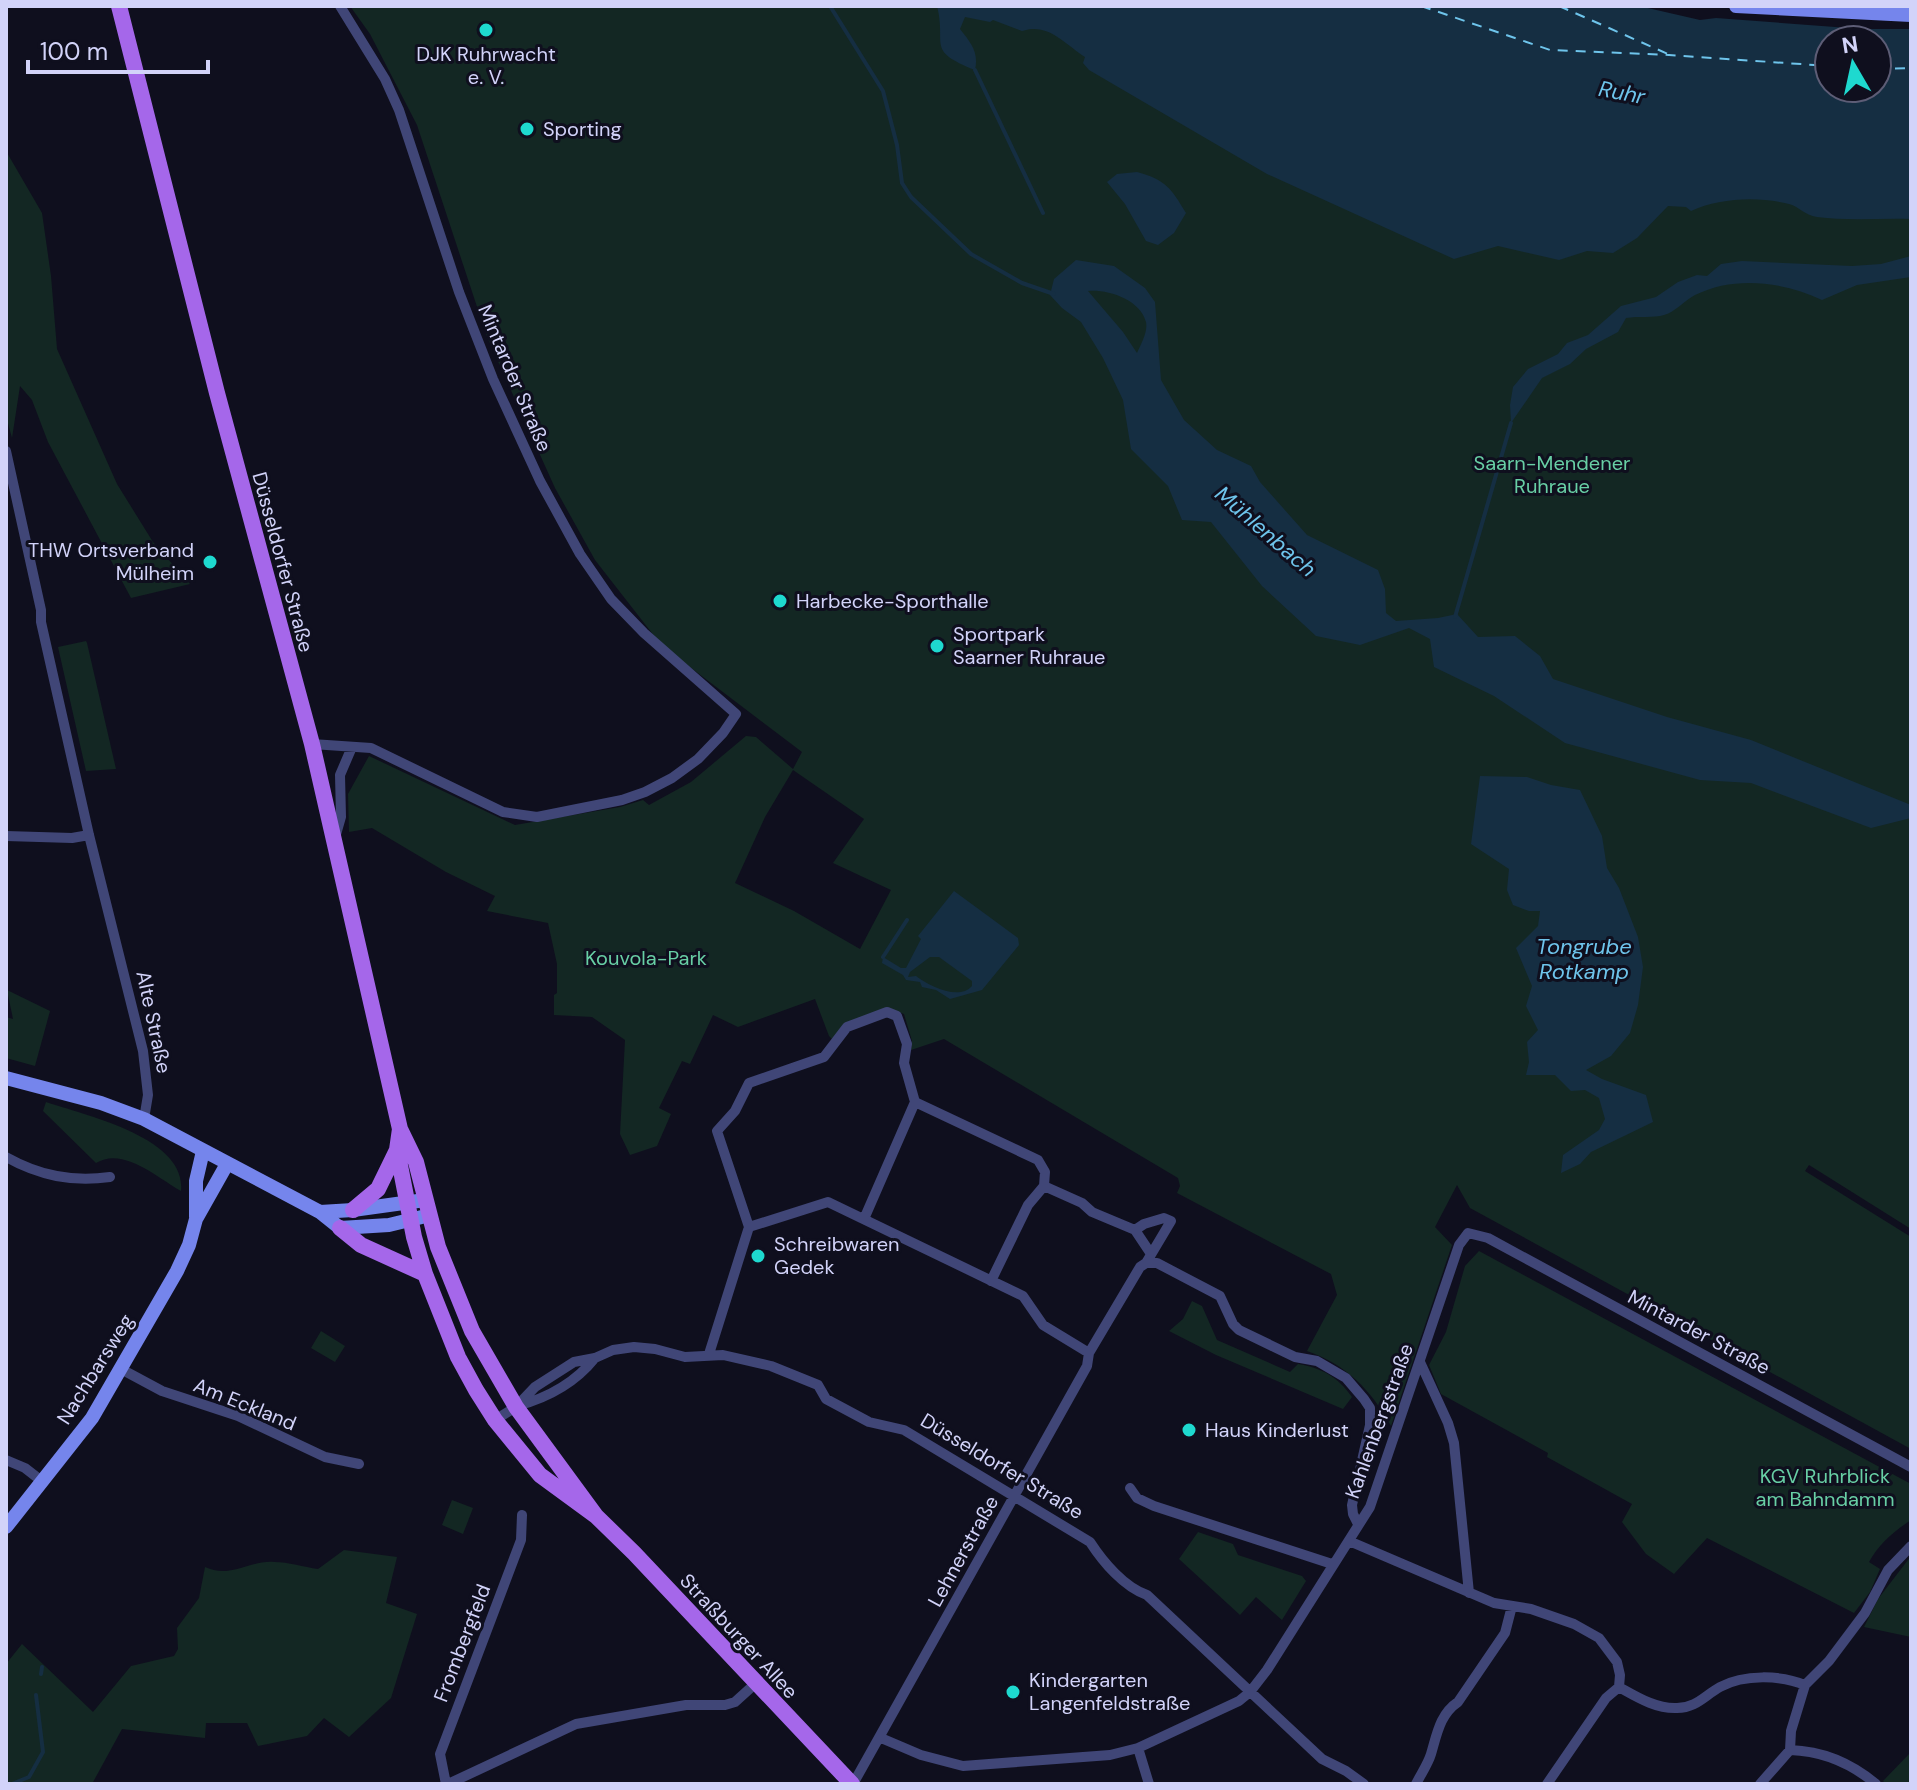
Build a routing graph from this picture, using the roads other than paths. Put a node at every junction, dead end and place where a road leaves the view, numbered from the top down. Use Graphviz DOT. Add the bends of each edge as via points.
graph roads {
  1 [pos="119,6"];
  2 [pos="340,6"];
  3 [pos="1736,6"];
  4 [pos="1911,15"];
  5 [pos="6,451"];
  6 [pos="312,744"];
  7 [pos="352,747"];
  8 [pos="89,835"];
  9 [pos="6,836"];
  10 [pos="333,843"];
  11 [pos="6,1078"];
  12 [pos="915,1102"];
  13 [pos="144,1119"];
  14 [pos="400,1129"];
  15 [pos="397,1150"];
  16 [pos="203,1151"];
  17 [pos="6,1157"];
  18 [pos="227,1164"];
  19 [pos="110,1177"];
  20 [pos="1044,1186"];
  21 [pos="428,1207"];
  22 [pos="353,1210"];
  23 [pos="409,1211"];
  24 [pos="320,1212"];
  25 [pos="196,1219"];
  26 [pos="864,1219"];
  27 [pos="749,1227"];
  28 [pos="340,1228"];
  29 [pos="1135,1230"];
  30 [pos="1468,1233"];
  31 [pos="1148,1259"];
  32 [pos="425,1274"];
  33 [pos="991,1281"];
  34 [pos="1089,1353"];
  35 [pos="709,1354"];
  36 [pos="1420,1362"];
  37 [pos="121,1369"];
  38 [pos="516,1407"];
  39 [pos="495,1420"];
  40 [pos="6,1460"];
  41 [pos="359,1464"];
  42 [pos="1911,1467"];
  43 [pos="43,1482"];
  44 [pos="1130,1488"];
  45 [pos="1015,1497"];
  46 [pos="522,1515"];
  47 [pos="596,1516"];
  48 [pos="1358,1524"];
  49 [pos="6,1527"];
  50 [pos="1349,1541"];
  51 [pos="1911,1546"];
  52 [pos="1332,1564"];
  53 [pos="1469,1593"];
  54 [pos="1512,1606"];
  55 [pos="756,1683"];
  56 [pos="1805,1685"];
  57 [pos="1619,1687"];
  58 [pos="1250,1692"];
  59 [pos="881,1738"];
  60 [pos="1138,1748"];
  61 [pos="1790,1750"];
  62 [pos="447,1784"];
  63 [pos="852,1784"];
  64 [pos="1149,1784"];
  65 [pos="1364,1784"];
  66 [pos="1416,1784"];
  67 [pos="1547,1784"];
  68 [pos="1760,1784"];
  69 [pos="1876,1784"];
  1 -- 6 [label="main road, Düsseldorfer Straße"];
  2 -- 7 [label="street, Mintarder Straße" via="390,89 493,379 573,541 611,599 736,714 698,759 659,785 622,800 537,817 503,812 371,748"];
  3 -- 4 [label="street"];
  5 -- 8 [label="street, Alte Straße"];
  6 -- 7 [label="street"];
  6 -- 10 [label="main road, Düsseldorfer Straße"];
  7 -- 10 [label="street" via="340,775 341,817"];
  8 -- 9 [label="street"];
  8 -- 13 [label="street, Alte Straße" via="143,1051 148,1095"];
  10 -- 14 [label="main road, Düsseldorfer Straße"];
  11 -- 13 [label="street"];
  12 -- 20 [label="street" via="1038,1160 1045,1172"];
  12 -- 26 [label="street"];
  12 -- 27 [label="street" via="904,1063 907,1044 897,1016 887,1012 847,1027 824,1057 749,1083 717,1131"];
  13 -- 16 [label="street"];
  14 -- 15 [label="main road, Düsseldorfer Straße"];
  14 -- 21 [label="main road, Düsseldorfer Straße"];
  15 -- 22 [label="main road" via="378,1189"];
  15 -- 23 [label="main road, Düsseldorfer Straße"];
  16 -- 18 [label="street"];
  16 -- 25 [label="street, Nachbarsweg"];
  17 -- 19 [label="street" via="61,1178"];
  18 -- 24 [label="street"];
  18 -- 25 [label="street, Nachbarsweg"];
  20 -- 29 [label="street"];
  20 -- 33 [label="street" via="1028,1205"];
  21 -- 23 [label="street"];
  21 -- 38 [label="main road, Straßburger Allee" via="472,1331"];
  22 -- 23 [label="street"];
  22 -- 24 [label="street"];
  23 -- 28 [label="street" via="382,1226"];
  23 -- 32 [label="main road, Straßburger Allee"];
  24 -- 28 [label="street"];
  25 -- 37 [label="street, Nachbarsweg" via="177,1271"];
  26 -- 27 [label="street" via="828,1202"];
  26 -- 33 [label="street"];
  27 -- 35 [label="street"];
  28 -- 32 [label="main road" via="361,1245"];
  29 -- 31 [label="street"];
  29 -- 31 [label="street, Lehnerstraße" via="1164,1218 1171,1221"];
  30 -- 36 [label="street, Kahlenbergstraße" via="1459,1245"];
  30 -- 42 [label="street, Mintarder Straße" via="1488,1238"];
  31 -- 34 [label="street, Lehnerstraße"];
  31 -- 48 [label="street" via="1220,1296 1239,1330 1295,1357 1317,1361 1346,1378 1364,1399 1370,1425 1352,1505"];
  32 -- 39 [label="main road, Straßburger Allee" via="458,1357"];
  33 -- 34 [label="street" via="1023,1296 1043,1325"];
  34 -- 45 [label="street, Lehnerstraße" via="1087,1366"];
  35 -- 38 [label="street, Düsseldorfer Straße" via="613,1350 541,1399"];
  35 -- 45 [label="street, Düsseldorfer Straße" via="771,1366 818,1385 826,1399 869,1422 904,1430"];
  36 -- 48 [label="street, Kahlenbergstraße" via="1370,1507"];
  36 -- 53 [label="street" via="1454,1443"];
  37 -- 41 [label="street, Am Eckland" via="325,1457"];
  37 -- 43 [label="street, Nachbarsweg"];
  38 -- 39 [label="street, Düsseldorfer Straße"];
  38 -- 47 [label="main road, Straßburger Allee"];
  39 -- 47 [label="main road, Straßburger Allee" via="540,1475"];
  40 -- 43 [label="street"];
  43 -- 49 [label="street, Nachbarsweg"];
  44 -- 52 [label="street" via="1154,1506"];
  45 -- 58 [label="street, Düsseldorfer Straße" via="1090,1542 1110,1567"];
  45 -- 59 [label="street, Lehnerstraße"];
  46 -- 62 [label="street, Frombergfeld" via="521,1540 440,1754"];
  47 -- 55 [label="main road, Straßburger Allee"];
  48 -- 50 [label="street, Kahlenbergstraße"];
  50 -- 52 [label="street, Kahlenbergstraße"];
  50 -- 53 [label="street"];
  51 -- 56 [label="street" via="1888,1570 1865,1613 1829,1661"];
  52 -- 58 [label="street, Kahlenbergstraße"];
  53 -- 54 [label="street"];
  54 -- 57 [label="street" via="1557,1617 1599,1638 1617,1662"];
  54 -- 66 [label="street" via="1505,1633 1436,1732"];
  55 -- 62 [label="street" via="725,1705 686,1705 576,1724"];
  55 -- 63 [label="main road, Straßburger Allee"];
  56 -- 57 [label="street" via="1737,1680 1701,1702 1673,1709"];
  56 -- 61 [label="street"];
  57 -- 67 [label="street"];
  58 -- 60 [label="street"];
  58 -- 65 [label="street, Düsseldorfer Straße" via="1322,1759"];
  59 -- 60 [label="street" via="963,1766 1110,1755"];
  59 -- 63 [label="street, Lehnerstraße"];
  60 -- 64 [label="street"];
  61 -- 68 [label="street"];
  61 -- 69 [label="street" via="1838,1759"];
}
